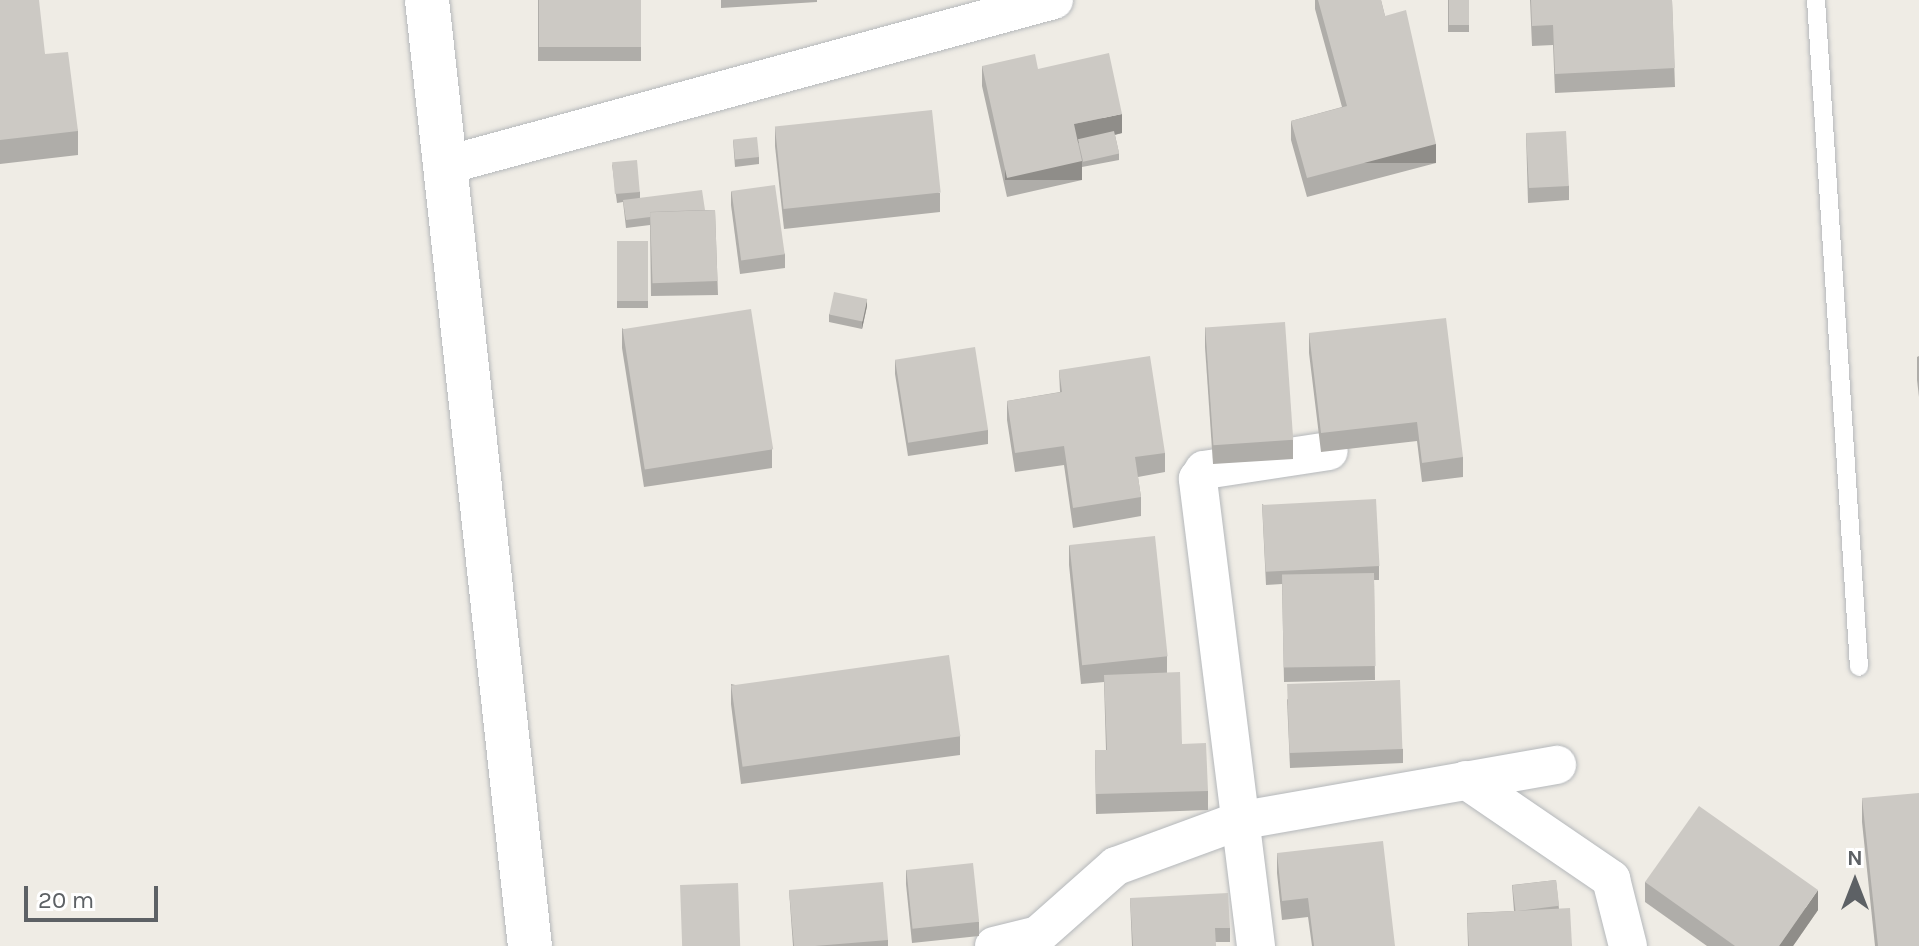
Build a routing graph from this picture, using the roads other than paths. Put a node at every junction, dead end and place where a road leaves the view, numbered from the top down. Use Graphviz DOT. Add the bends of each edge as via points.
graph roads {
  1 [pos="427,0"];
  2 [pos="1054,0"];
  3 [pos="1816,0"];
  4 [pos="447,165"];
  5 [pos="1329,451"];
  6 [pos="1859,667"];
  7 [pos="1557,765"];
  8 [pos="1466,780"];
  9 [pos="1238,821"];
  10 [pos="530,946"];
  11 [pos="994,946"];
  12 [pos="1256,946"];
  13 [pos="1628,946"];
  1 -- 4 [label="street"];
  2 -- 4 [label="street"];
  3 -- 6 [label="lane"];
  4 -- 10 [label="street"];
  5 -- 9 [label="street" via="1204,470 1198,479"];
  7 -- 8 [label="street"];
  8 -- 9 [label="street"];
  8 -- 13 [label="street" via="1611,879"];
  9 -- 11 [label="street" via="1116,866 1038,935"];
  9 -- 12 [label="street"];
}
